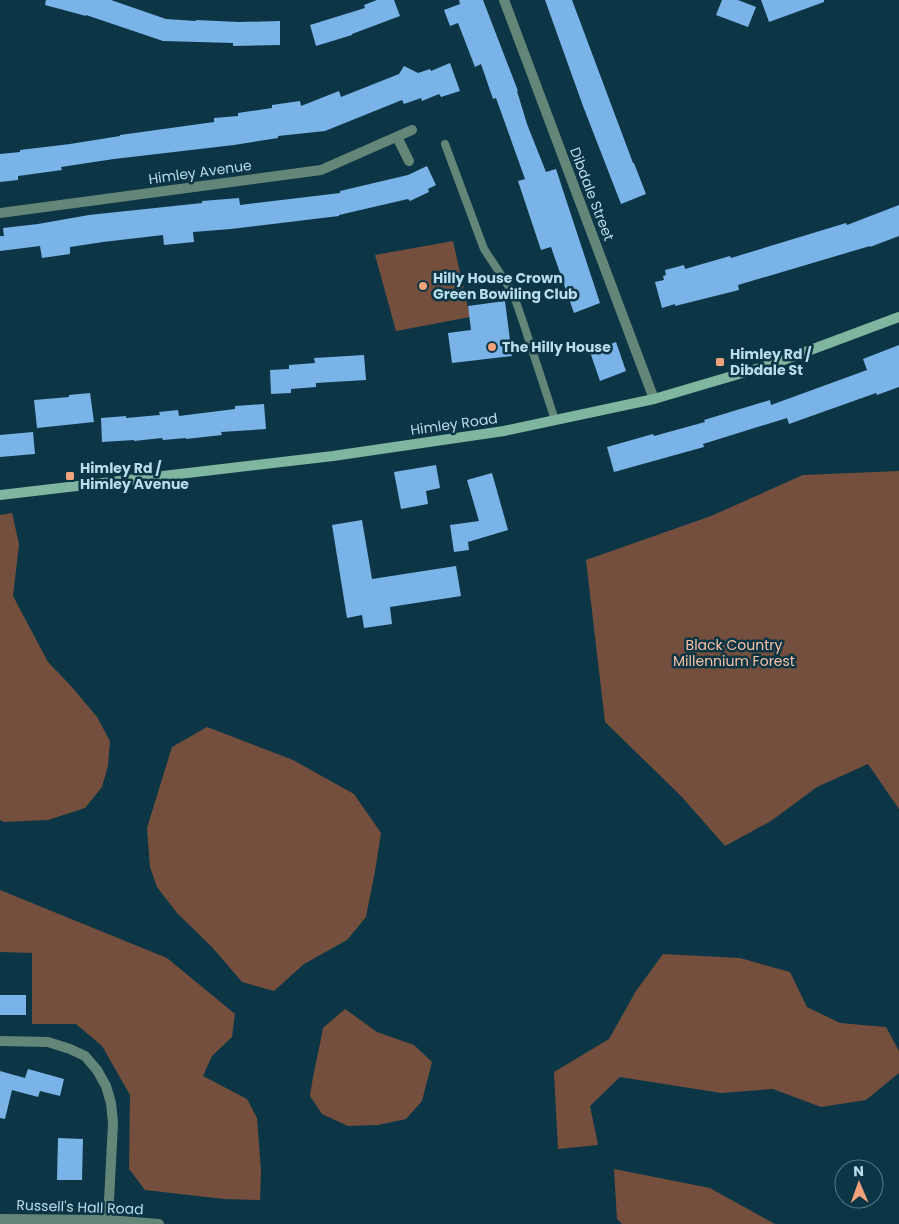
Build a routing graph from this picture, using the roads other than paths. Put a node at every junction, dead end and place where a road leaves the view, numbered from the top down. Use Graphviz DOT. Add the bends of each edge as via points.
graph roads {
  1 [pos="504,0"];
  2 [pos="412,130"];
  3 [pos="397,137"];
  4 [pos="445,144"];
  5 [pos="409,161"];
  6 [pos="0,212"];
  7 [pos="899,317"];
  8 [pos="654,399"];
  9 [pos="555,420"];
  10 [pos="0,495"];
  11 [pos="0,1041"];
  12 [pos="0,1219"];
  13 [pos="108,1220"];
  14 [pos="159,1224"];
  1 -- 8 [label="street, Dibdale Street"];
  2 -- 3 [label="street, Himley Avenue"];
  3 -- 5 [label="street"];
  3 -- 6 [label="street, Himley Avenue" via="321,170"];
  4 -- 9 [label="lane" via="484,249 513,293"];
  7 -- 8 [label="main road, Himley Road" via="774,364"];
  8 -- 9 [label="main road, Himley Road"];
  9 -- 10 [label="main road, Himley Road" via="504,431 333,456"];
  11 -- 13 [label="street" via="48,1042 85,1056 97,1070 106,1086 113,1123"];
  12 -- 13 [label="street, Russell's Hall Road"];
  13 -- 14 [label="street, Russell's Hall Road"];
}
